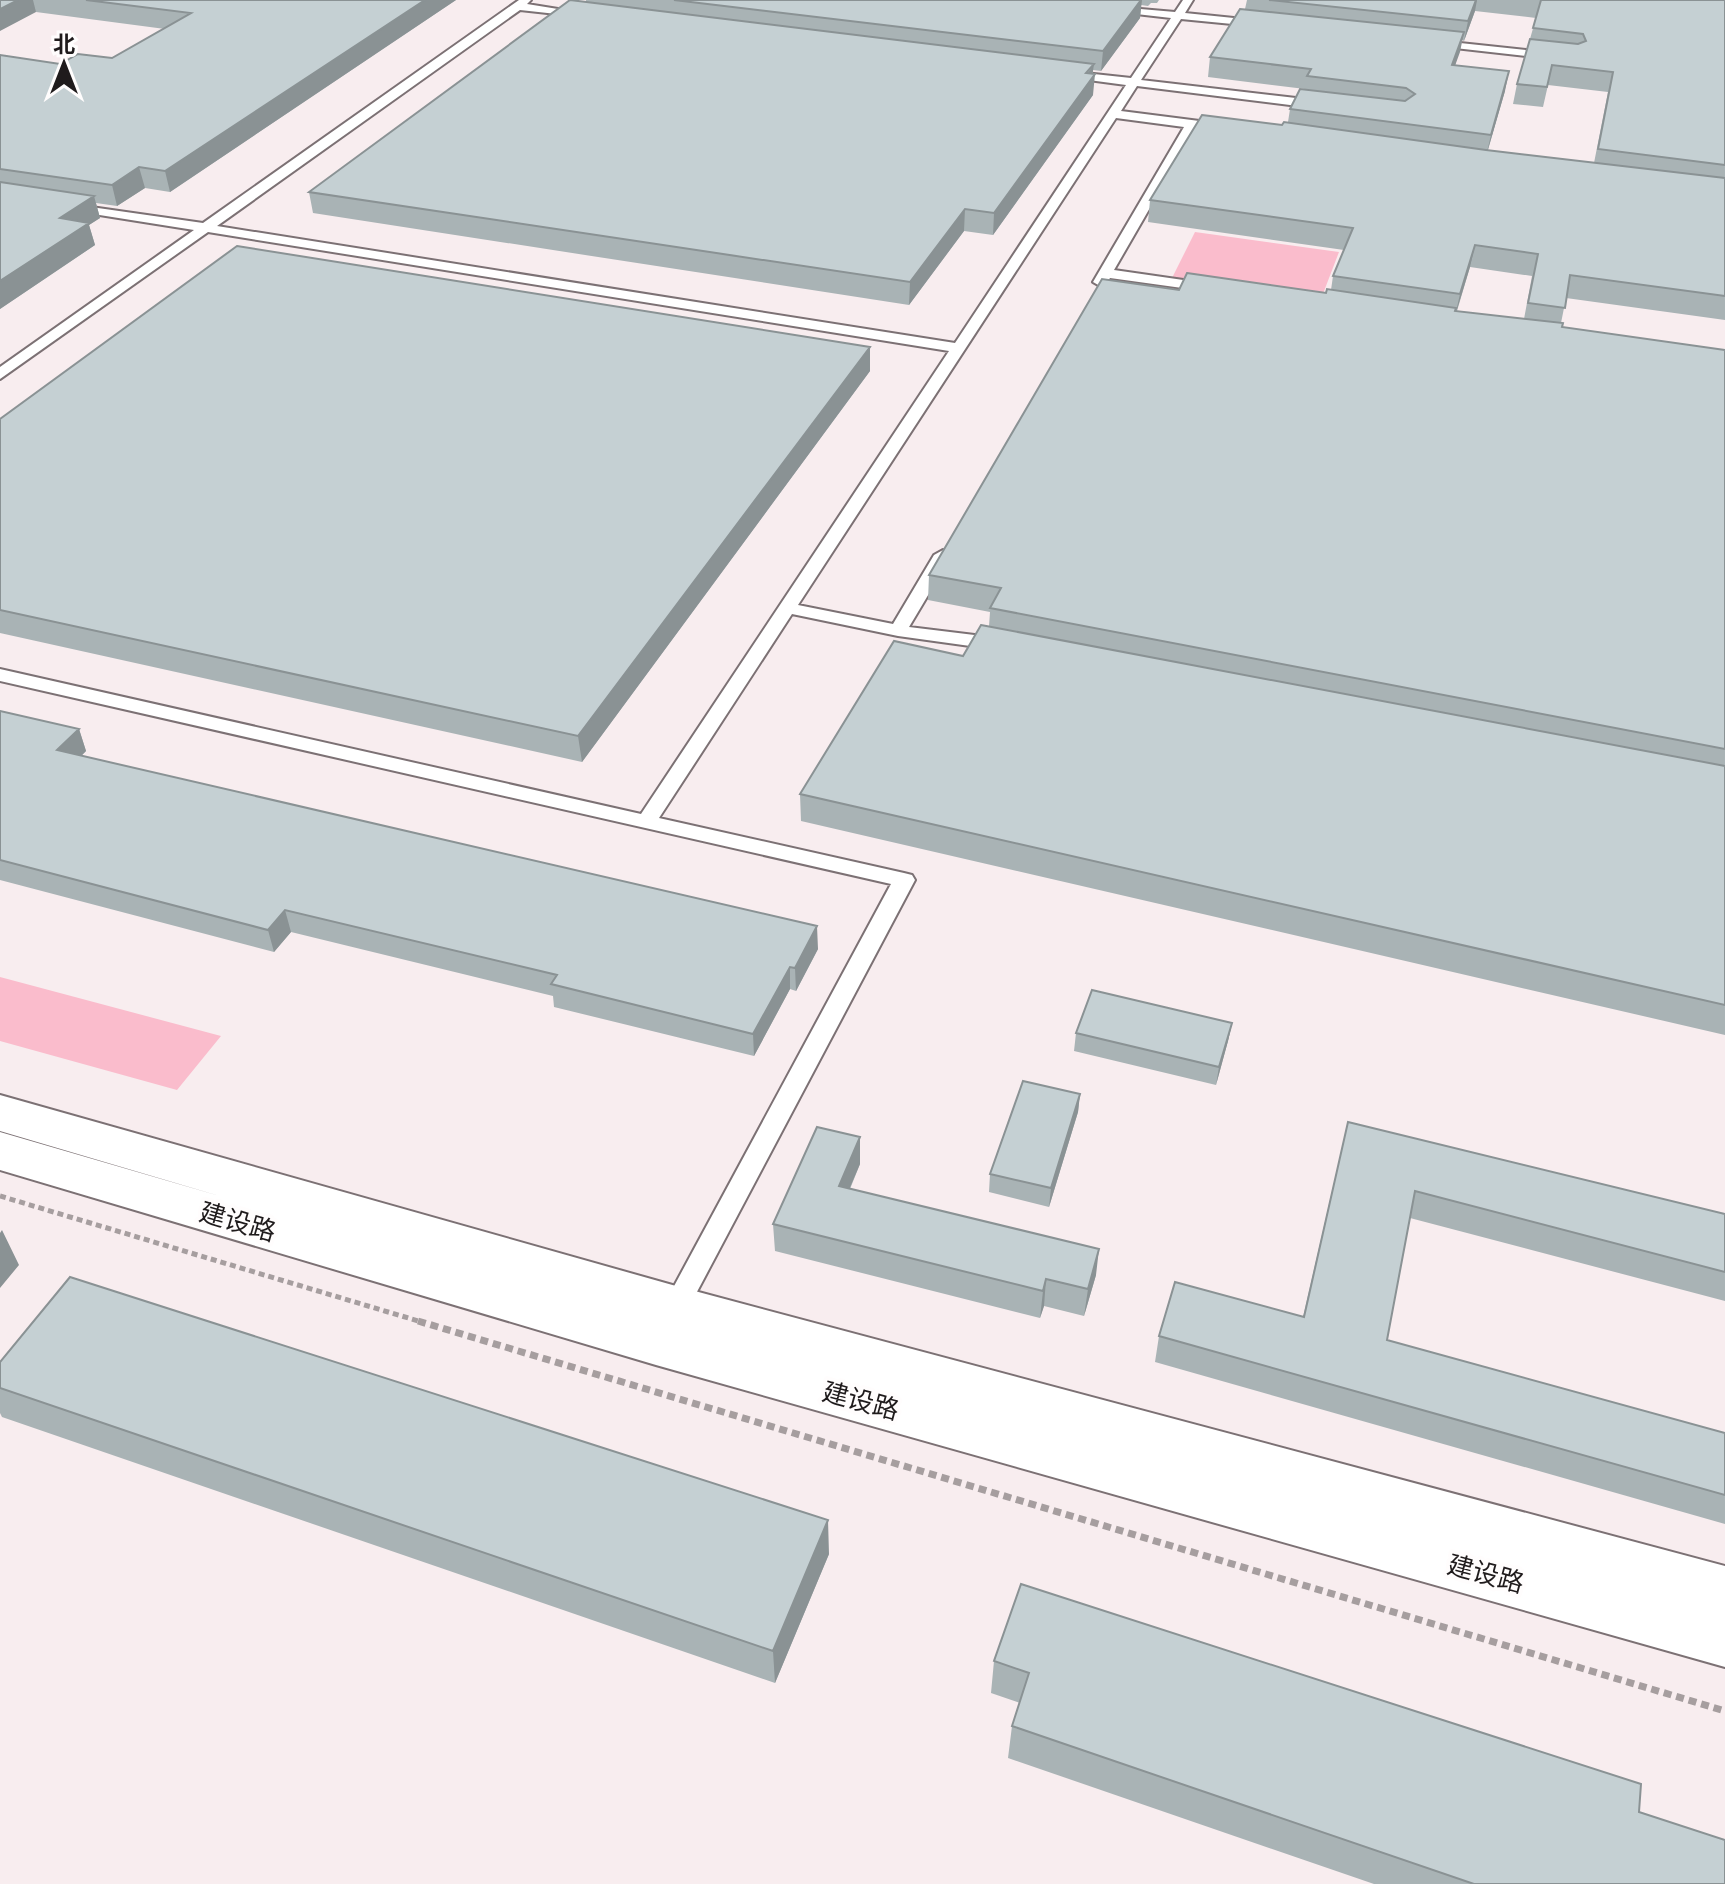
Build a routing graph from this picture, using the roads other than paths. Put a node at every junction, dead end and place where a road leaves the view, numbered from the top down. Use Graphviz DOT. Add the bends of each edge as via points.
graph roads {
  1 [pos="1188,0"];
  2 [pos="522,3"];
  3 [pos="1100,7"];
  4 [pos="1178,15"];
  5 [pos="596,16"];
  6 [pos="1274,25"];
  7 [pos="1416,41"];
  8 [pos="1559,56"];
  9 [pos="1055,72"];
  10 [pos="1134,82"];
  11 [pos="1339,107"];
  12 [pos="1113,114"];
  13 [pos="1192,124"];
  14 [pos="1239,130"];
  15 [pos="47,203"];
  16 [pos="205,228"];
  17 [pos="1106,273"];
  18 [pos="1230,291"];
  19 [pos="1090,300"];
  20 [pos="959,348"];
  21 [pos="0,374"];
  22 [pos="954,535"];
  23 [pos="788,608"];
  24 [pos="898,631"];
  25 [pos="1016,648"];
  26 [pos="0,675"];
  27 [pos="646,822"];
  28 [pos="0,1113"];
  29 [pos="0,1151"];
  30 [pos="666,1326"];
  31 [pos="1725,1593"];
  32 [pos="1725,1639"];
  1 -- 4 [label="lane"];
  2 -- 5 [label="lane"];
  2 -- 16 [label="lane"];
  3 -- 4 [label="lane"];
  4 -- 6 [label="lane"];
  4 -- 10 [label="lane"];
  7 -- 8 [label="lane"];
  9 -- 10 [label="lane"];
  10 -- 11 [label="lane"];
  10 -- 12 [label="lane"];
  12 -- 13 [label="lane"];
  12 -- 20 [label="lane"];
  13 -- 14 [label="lane"];
  13 -- 17 [label="lane"];
  15 -- 16 [label="lane"];
  16 -- 20 [label="lane"];
  16 -- 21 [label="lane"];
  17 -- 18 [label="lane"];
  17 -- 19 [label="lane"];
  20 -- 23 [label="lane"];
  22 -- 24 [label="lane"];
  23 -- 24 [label="lane"];
  23 -- 27 [label="lane"];
  24 -- 25 [label="lane"];
  26 -- 27 [label="lane"];
  27 -- 30 [label="lane" via="904,880"];
  28 -- 30 [label="street, 建设路"];
  29 -- 30 [label="street, 建设路"];
  30 -- 31 [label="street, 建设路"];
  30 -- 32 [label="street, 建设路"];
}
